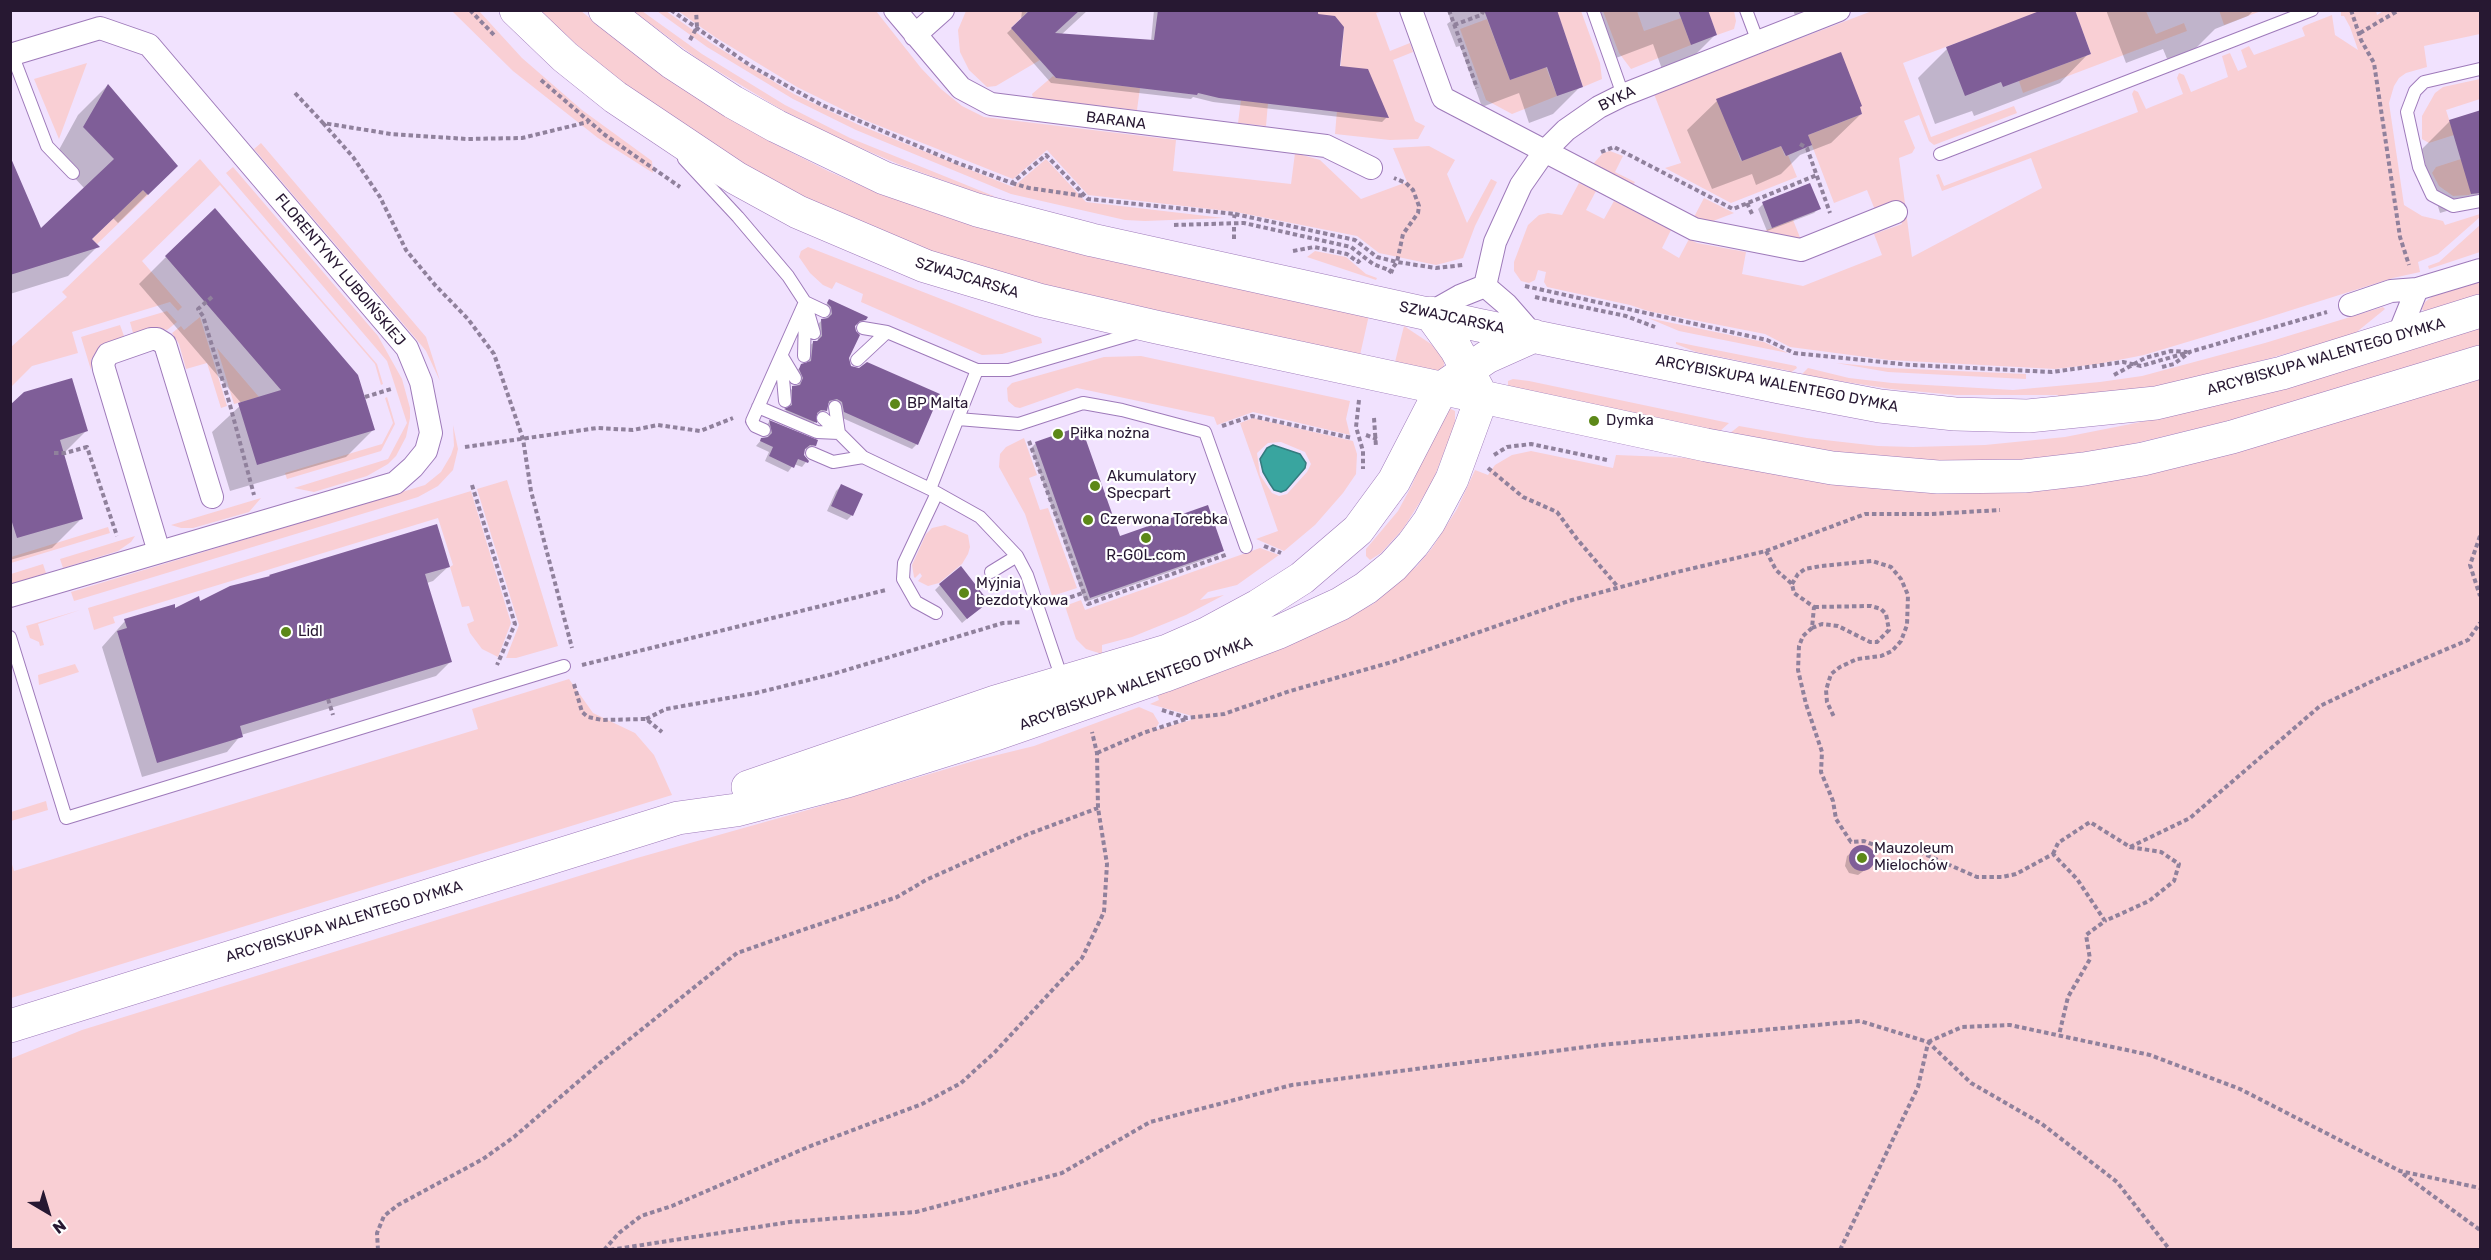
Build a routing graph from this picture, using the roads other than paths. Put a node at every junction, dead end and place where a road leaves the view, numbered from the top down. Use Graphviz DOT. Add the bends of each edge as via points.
graph roads {
  1 [pos="516,10"];
  2 [pos="606,10"];
  3 [pos="895,10"];
  4 [pos="943,10"];
  5 [pos="1411,10"];
  6 [pos="1593,10"];
  7 [pos="1746,10"];
  8 [pos="1839,10"];
  9 [pos="2312,10"];
  10 [pos="915,35"];
  11 [pos="1758,42"];
  12 [pos="11,55"];
  13 [pos="2481,69"];
  14 [pos="1623,95"];
  15 [pos="648,121"];
  16 [pos="1544,152"];
  17 [pos="1940,154"];
  18 [pos="1371,168"];
  19 [pos="73,173"];
  20 [pos="2474,202"];
  21 [pos="1896,213"];
  22 [pos="2481,270"];
  23 [pos="1485,285"];
  24 [pos="2417,289"];
  25 [pos="805,302"];
  26 [pos="2350,304"];
  27 [pos="824,311"];
  28 [pos="2481,311"];
  29 [pos="1430,313"];
  30 [pos="1156,327"];
  31 [pos="863,328"];
  32 [pos="887,332"];
  33 [pos="814,333"];
  34 [pos="1534,336"];
  35 [pos="2398,336"];
  36 [pos="781,355"];
  37 [pos="855,355"];
  38 [pos="804,356"];
  39 [pos="2481,362"];
  40 [pos="977,370"];
  41 [pos="795,378"];
  42 [pos="1464,386"];
  43 [pos="785,401"];
  44 [pos="758,407"];
  45 [pos="835,407"];
  46 [pos="823,418"];
  47 [pos="958,419"];
  48 [pos="764,430"];
  49 [pos="839,434"];
  50 [pos="812,453"];
  51 [pos="863,457"];
  52 [pos="934,491"];
  53 [pos="212,497"];
  54 [pos="1246,547"];
  55 [pos="159,552"];
  56 [pos="1017,556"];
  57 [pos="991,572"];
  58 [pos="10,596"];
  59 [pos="936,613"];
  60 [pos="10,637"];
  61 [pos="567,667"];
  62 [pos="1076,708"];
  63 [pos="10,1026"];
  1 -- 15 [label="street, SZWAJCARSKA" via="565,57"];
  2 -- 29 [label="street, SZWAJCARSKA" via="673,63 733,102 884,178 977,210 1092,240"];
  3 -- 10 [label="street, BARANA"];
  4 -- 10 [label="street"];
  5 -- 16 [label="street" via="1443,98"];
  6 -- 14 [label="lane"];
  7 -- 11 [label="lane"];
  8 -- 11 [label="street, BYKA"];
  9 -- 17 [label="lane"];
  10 -- 18 [label="street, BARANA" via="961,88 991,104 1326,146"];
  11 -- 14 [label="street, BYKA"];
  12 -- 19 [label="lane" via="47,146"];
  12 -- 55 [label="street, FLORENTYNY LUBOIŃSKIEJ" via="100,28 149,45 407,348 421,382 431,433 426,451 395,483"];
  13 -- 20 [label="lane" via="2424,82 2415,91 2407,112 2427,187 2440,201 2453,206"];
  14 -- 16 [label="street, BYKA" via="1566,130"];
  15 -- 25 [label="lane" via="738,217"];
  15 -- 30 [label="street, SZWAJCARSKA" via="761,193 863,242 984,285"];
  16 -- 21 [label="street" via="1694,229 1801,250"];
  16 -- 23 [label="street, BYKA" via="1510,206 1490,257"];
  22 -- 24 [label="street"];
  23 -- 29 [label="street"];
  23 -- 34 [label="street"];
  24 -- 26 [label="street" via="2391,291"];
  24 -- 35 [label="street"];
  25 -- 27 [label="lane"];
  25 -- 33 [label="lane"];
  25 -- 36 [label="lane"];
  25 -- 38 [label="lane"];
  28 -- 35 [label="street, ARCYBISKUPA WALENTEGO DYMKA"];
  29 -- 34 [label="street, SZWAJCARSKA"];
  29 -- 42 [label="street" via="1456,349"];
  30 -- 40 [label="lane" via="1009,370"];
  30 -- 42 [label="street, SZWAJCARSKA"];
  31 -- 32 [label="lane"];
  32 -- 37 [label="lane"];
  32 -- 40 [label="lane"];
  34 -- 35 [label="street, ARCYBISKUPA WALENTEGO DYMKA" via="1880,406 2028,416 2167,401 2282,373"];
  34 -- 42 [label="street, ARCYBISKUPA WALENTEGO DYMKA" via="1488,357"];
  36 -- 41 [label="lane"];
  36 -- 43 [label="lane"];
  36 -- 44 [label="lane"];
  39 -- 42 [label="street" via="2182,450 2024,476 1938,477 1832,468 1706,445"];
  40 -- 47 [label="lane"];
  42 -- 62 [label="street, ARCYBISKUPA WALENTEGO DYMKA" via="1358,530 1302,578 1198,638 1130,664"];
  42 -- 62 [label="street, ARCYBISKUPA WALENTEGO DYMKA" via="1452,479 1429,522 1393,566 1340,604 1280,632"];
  44 -- 48 [label="lane" via="752,421"];
  44 -- 49 [label="lane" via="817,432"];
  45 -- 49 [label="lane"];
  46 -- 49 [label="lane"];
  47 -- 52 [label="lane"];
  47 -- 54 [label="lane" via="1022,423 1083,403 1205,432"];
  49 -- 51 [label="lane"];
  50 -- 51 [label="lane" via="833,462"];
  51 -- 52 [label="lane"];
  52 -- 56 [label="lane" via="980,517"];
  52 -- 59 [label="lane" via="904,563 903,579 916,602"];
  53 -- 55 [label="street" via="165,344 151,339 108,354 104,369"];
  55 -- 58 [label="street, FLORENTYNY LUBOIŃSKIEJ"];
  56 -- 57 [label="lane"];
  56 -- 62 [label="lane"];
  60 -- 61 [label="lane" via="66,818"];
  62 -- 63 [label="street, ARCYBISKUPA WALENTEGO DYMKA" via="847,781 736,810 678,818"];
}
